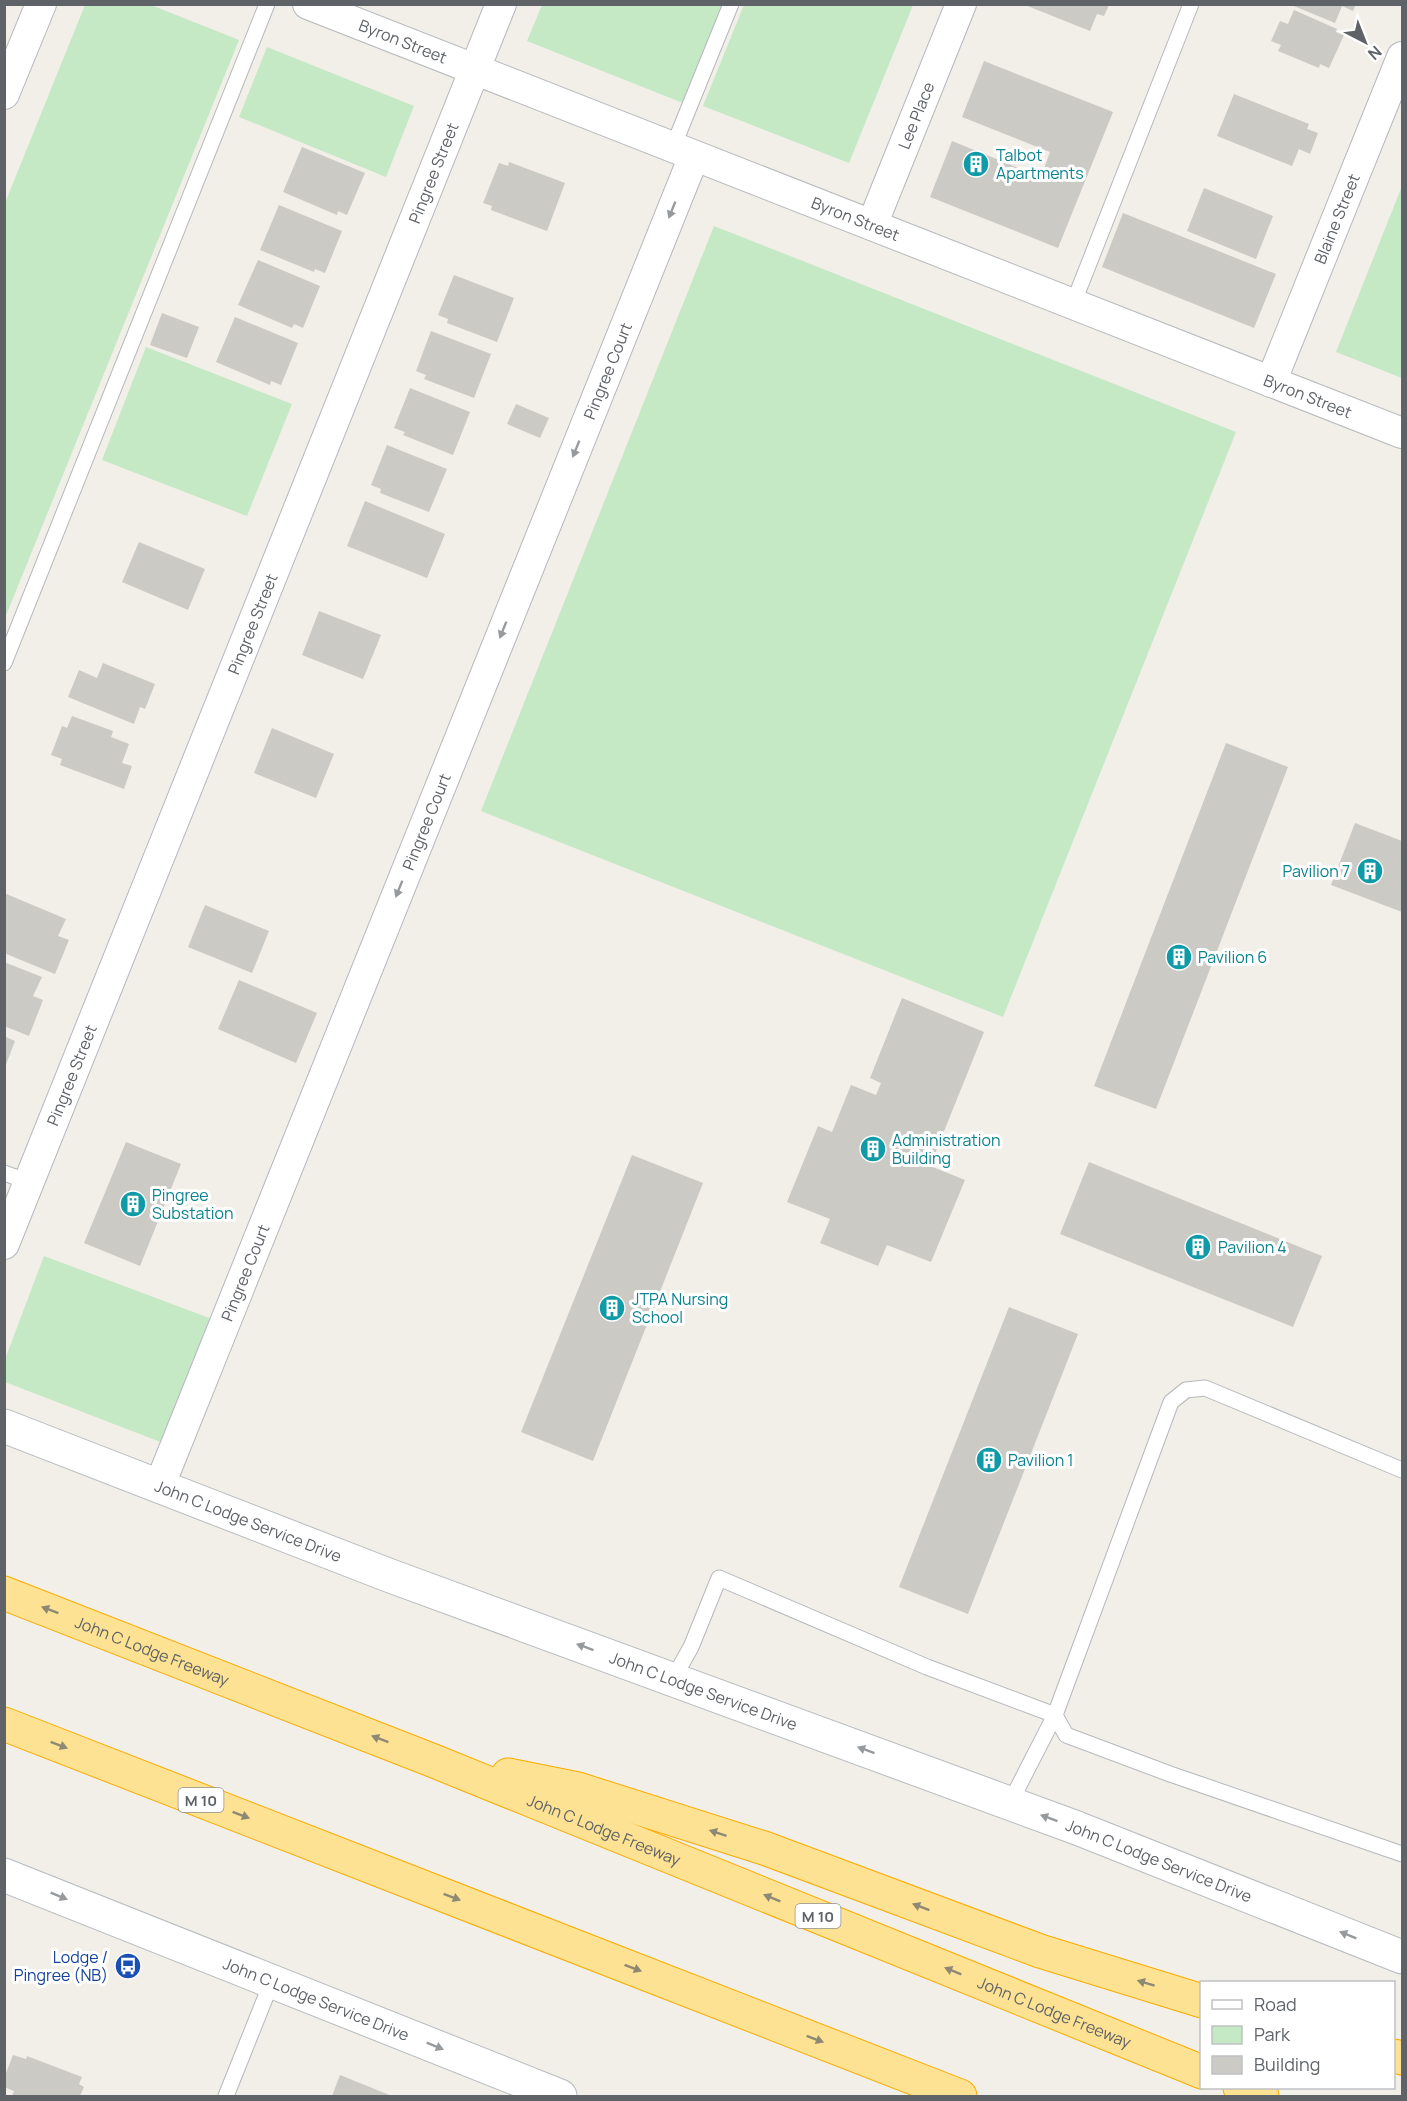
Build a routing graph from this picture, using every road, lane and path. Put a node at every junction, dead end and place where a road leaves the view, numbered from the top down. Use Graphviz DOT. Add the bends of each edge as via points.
graph roads {
  1 [pos="40,4"];
  2 [pos="267,4"];
  3 [pos="308,4"];
  4 [pos="501,4"];
  5 [pos="731,4"];
  6 [pos="961,4"];
  7 [pos="1191,4"];
  8 [pos="1402,57"];
  9 [pos="475,70"];
  10 [pos="4,94"];
  11 [pos="683,152"];
  12 [pos="872,225"];
  13 [pos="1073,304"];
  14 [pos="1271,382"];
  15 [pos="1402,433"];
  16 [pos="4,663"];
  17 [pos="17,1177"];
  18 [pos="4,1244"];
  19 [pos="4,1426"];
  20 [pos="1402,1470"];
  21 [pos="159,1487"];
  22 [pos="4,1593"];
  23 [pos="673,1679"];
  24 [pos="1055,1715"];
  25 [pos="4,1724"];
  26 [pos="434,1761"];
  27 [pos="1010,1803"];
  28 [pos="1402,1854"];
  29 [pos="7,1883"];
  30 [pos="1402,1957"];
  31 [pos="272,1981"];
  32 [pos="1200,2000"];
  33 [pos="1200,2071"];
  34 [pos="517,2088"];
  35 [pos="1242,2089"];
  36 [pos="226,2097"];
  37 [pos="560,2097"];
  38 [pos="960,2097"];
  39 [pos="1262,2097"];
  1 -- 10 [label="street"];
  2 -- 16 [label="lane"];
  3 -- 9 [label="street, Byron Street"];
  4 -- 9 [label="street, Pingree Street"];
  5 -- 11 [label="lane"];
  6 -- 12 [label="street, Lee Place"];
  7 -- 13 [label="lane"];
  8 -- 14 [label="street, Blaine Street"];
  9 -- 11 [label="street, Byron Street"];
  9 -- 17 [label="street, Pingree Street"];
  11 -- 12 [label="street, Byron Street"];
  11 -- 21 [label="street, Pingree Court, one-way"];
  12 -- 13 [label="street, Byron Street"];
  13 -- 14 [label="street, Byron Street"];
  14 -- 15 [label="street, Byron Street"];
  17 -- 18 [label="street, Pingree Street"];
  19 -- 21 [label="main road, John C Lodge Service Drive"];
  20 -- 24 [label="lane" via="1205,1388 1186,1390 1171,1402"];
  23 -- 21 [label="main road, John C Lodge Service Drive, one-way"];
  26 -- 22 [label="highway, John C Lodge Freeway / M 10, one-way"];
  23 -- 24 [label="lane" via="691,1647 719,1578 927,1667"];
  27 -- 23 [label="main road, John C Lodge Service Drive, one-way"];
  24 -- 27 [label="lane"];
  24 -- 28 [label="lane" via="1066,1735"];
  25 -- 38 [label="highway, M 10, one-way"];
  32 -- 26 [label="highway, one-way" via="1041,1952 764,1848 578,1789"];
  33 -- 26 [label="highway, John C Lodge Freeway / M 10, one-way"];
  30 -- 27 [label="main road, John C Lodge Service Drive, one-way"];
  29 -- 31 [label="main road, John C Lodge Service Drive, one-way"];
  31 -- 34 [label="main road, John C Lodge Service Drive, one-way"];
  31 -- 36 [label="lane"];
  34 -- 37 [label="main road, John C Lodge Service Drive"];
  35 -- 39 [label="highway"];
}
